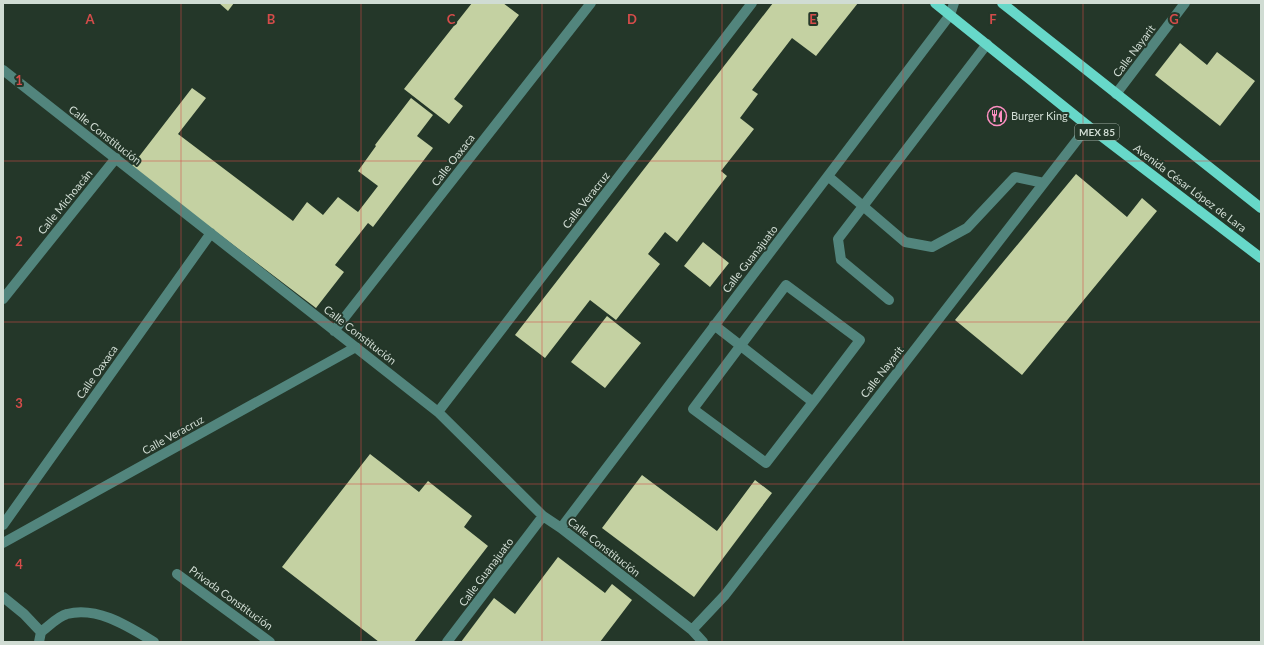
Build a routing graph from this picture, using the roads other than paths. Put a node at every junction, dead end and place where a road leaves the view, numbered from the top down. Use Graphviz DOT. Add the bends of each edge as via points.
graph roads {
  1 [pos="591,3"];
  2 [pos="752,3"];
  3 [pos="935,3"];
  4 [pos="954,3"];
  5 [pos="1002,3"];
  6 [pos="1185,3"];
  7 [pos="950,15"];
  8 [pos="987,44"];
  9 [pos="4,72"];
  10 [pos="1116,94"];
  11 [pos="1088,126"];
  12 [pos="116,158"];
  13 [pos="829,177"];
  14 [pos="1044,183"];
  15 [pos="862,205"];
  16 [pos="1261,208"];
  17 [pos="211,233"];
  18 [pos="1261,258"];
  19 [pos="3,299"];
  20 [pos="889,300"];
  21 [pos="714,325"];
  22 [pos="334,331"];
  23 [pos="741,346"];
  24 [pos="356,347"];
  25 [pos="814,402"];
  26 [pos="438,412"];
  27 [pos="543,516"];
  28 [pos="3,525"];
  29 [pos="561,528"];
  30 [pos="3,543"];
  31 [pos="177,574"];
  32 [pos="3,597"];
  33 [pos="692,630"];
  34 [pos="40,637"];
  35 [pos="154,642"];
  36 [pos="270,642"];
  37 [pos="447,642"];
  38 [pos="703,642"];
  1 -- 22 [label="street, Calle Oaxaca"];
  2 -- 26 [label="street, Calle Veracruz"];
  3 -- 7 [label="main road, Avenida César López de Lara / MEX 85"];
  4 -- 7 [label="street, Calle Guanajuato"];
  5 -- 10 [label="main road"];
  6 -- 10 [label="street, Calle Nayarit"];
  7 -- 8 [label="main road, Avenida César López de Lara / MEX 85"];
  7 -- 13 [label="street, Calle Guanajuato"];
  8 -- 11 [label="main road, Avenida César López de Lara / MEX 85"];
  8 -- 15 [label="street"];
  9 -- 12 [label="street, Calle Constitución"];
  10 -- 16 [label="main road"];
  11 -- 14 [label="street, Calle Nayarit"];
  11 -- 18 [label="main road, Avenida César López de Lara / MEX 85"];
  12 -- 17 [label="street, Calle Constitución"];
  12 -- 19 [label="street, Calle Michoacán"];
  13 -- 15 [label="street"];
  13 -- 21 [label="street, Calle Guanajuato"];
  14 -- 15 [label="street" via="1015,177 967,228 932,247 905,242"];
  14 -- 33 [label="street, Calle Nayarit" via="725,595"];
  15 -- 20 [label="street" via="838,239 841,260"];
  17 -- 22 [label="street, Calle Constitución"];
  17 -- 28 [label="street, Calle Oaxaca"];
  21 -- 23 [label="street"];
  21 -- 29 [label="street, Calle Guanajuato"];
  22 -- 24 [label="street, Calle Constitución"];
  23 -- 25 [label="street"];
  23 -- 25 [label="street" via="786,285 860,340"];
  23 -- 25 [label="street" via="693,409 766,464"];
  24 -- 26 [label="street, Calle Constitución"];
  24 -- 30 [label="street, Calle Veracruz"];
  26 -- 27 [label="street, Calle Constitución"];
  27 -- 29 [label="street, Calle Constitución"];
  27 -- 37 [label="street, Calle Guanajuato"];
  29 -- 33 [label="street, Calle Constitución"];
  31 -- 36 [label="street, Privada Constitución"];
  32 -- 34 [label="street" via="24,614"];
  33 -- 38 [label="street"];
  34 -- 35 [label="street" via="66,614 84,613 129,626"];
}
